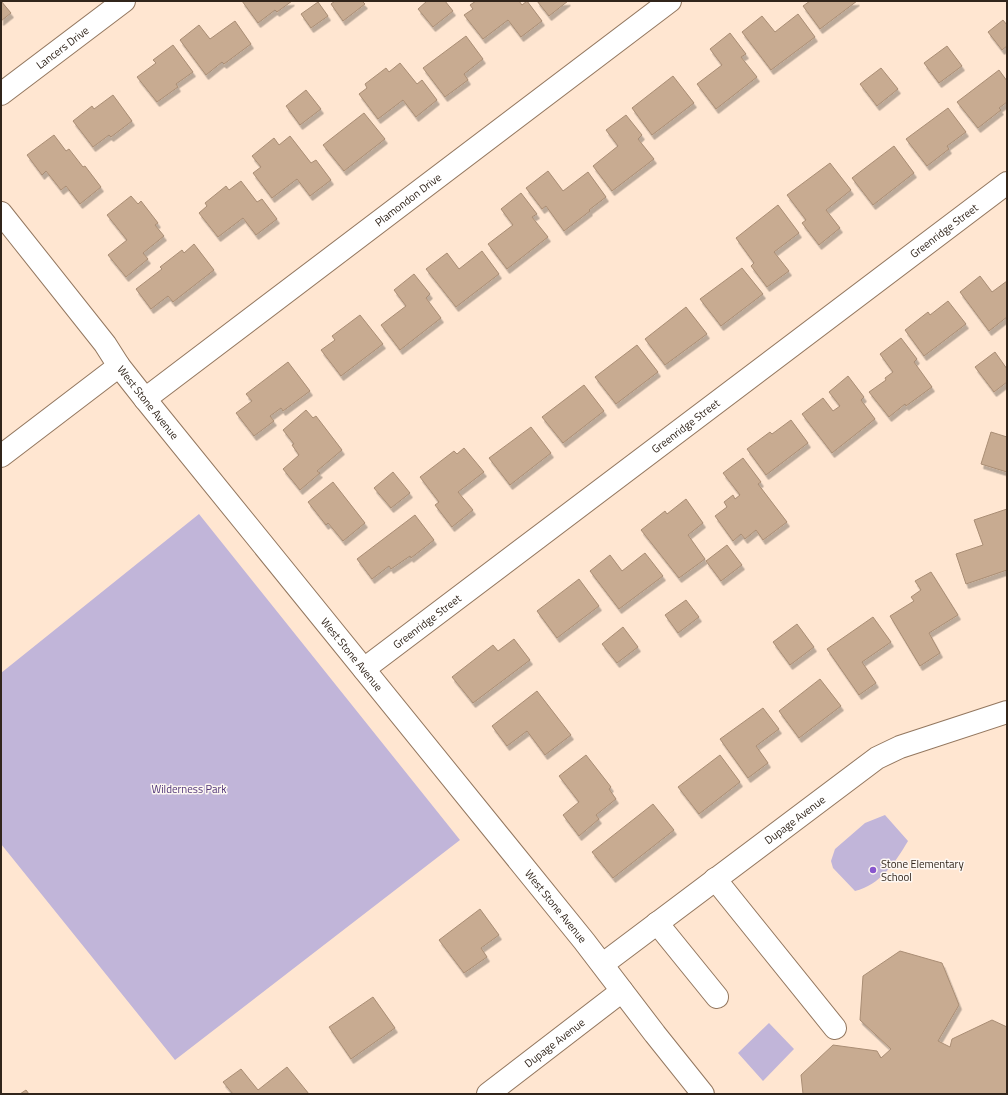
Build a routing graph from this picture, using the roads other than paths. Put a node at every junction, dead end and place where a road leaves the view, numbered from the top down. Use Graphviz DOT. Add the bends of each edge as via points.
graph roads {
  1 [pos="124,1"];
  2 [pos="670,1"];
  3 [pos="1,94"];
  4 [pos="1007,183"];
  5 [pos="1,213"];
  6 [pos="119,366"];
  7 [pos="145,399"];
  8 [pos="1,456"];
  9 [pos="364,669"];
  10 [pos="1007,712"];
  11 [pos="715,879"];
  12 [pos="657,923"];
  13 [pos="602,964"];
  14 [pos="622,991"];
  15 [pos="717,997"];
  16 [pos="835,1028"];
  17 [pos="488,1094"];
  18 [pos="703,1094"];
  1 -- 3 [label="street, Lancers Drive"];
  2 -- 7 [label="street, Plamondon Drive"];
  4 -- 9 [label="street, Greenridge Street"];
  5 -- 6 [label="street, West Stone Avenue" via="105,344"];
  6 -- 7 [label="street, West Stone Avenue"];
  6 -- 8 [label="street"];
  7 -- 9 [label="street, West Stone Avenue"];
  9 -- 13 [label="street, West Stone Avenue"];
  10 -- 11 [label="street, Dupage Avenue" via="900,747 877,758"];
  11 -- 12 [label="street, Dupage Avenue"];
  11 -- 16 [label="street"];
  12 -- 13 [label="street, Dupage Avenue"];
  12 -- 15 [label="street"];
  13 -- 14 [label="street, West Stone Avenue"];
  14 -- 17 [label="street, Dupage Avenue"];
  14 -- 18 [label="street, West Stone Avenue"];
}
